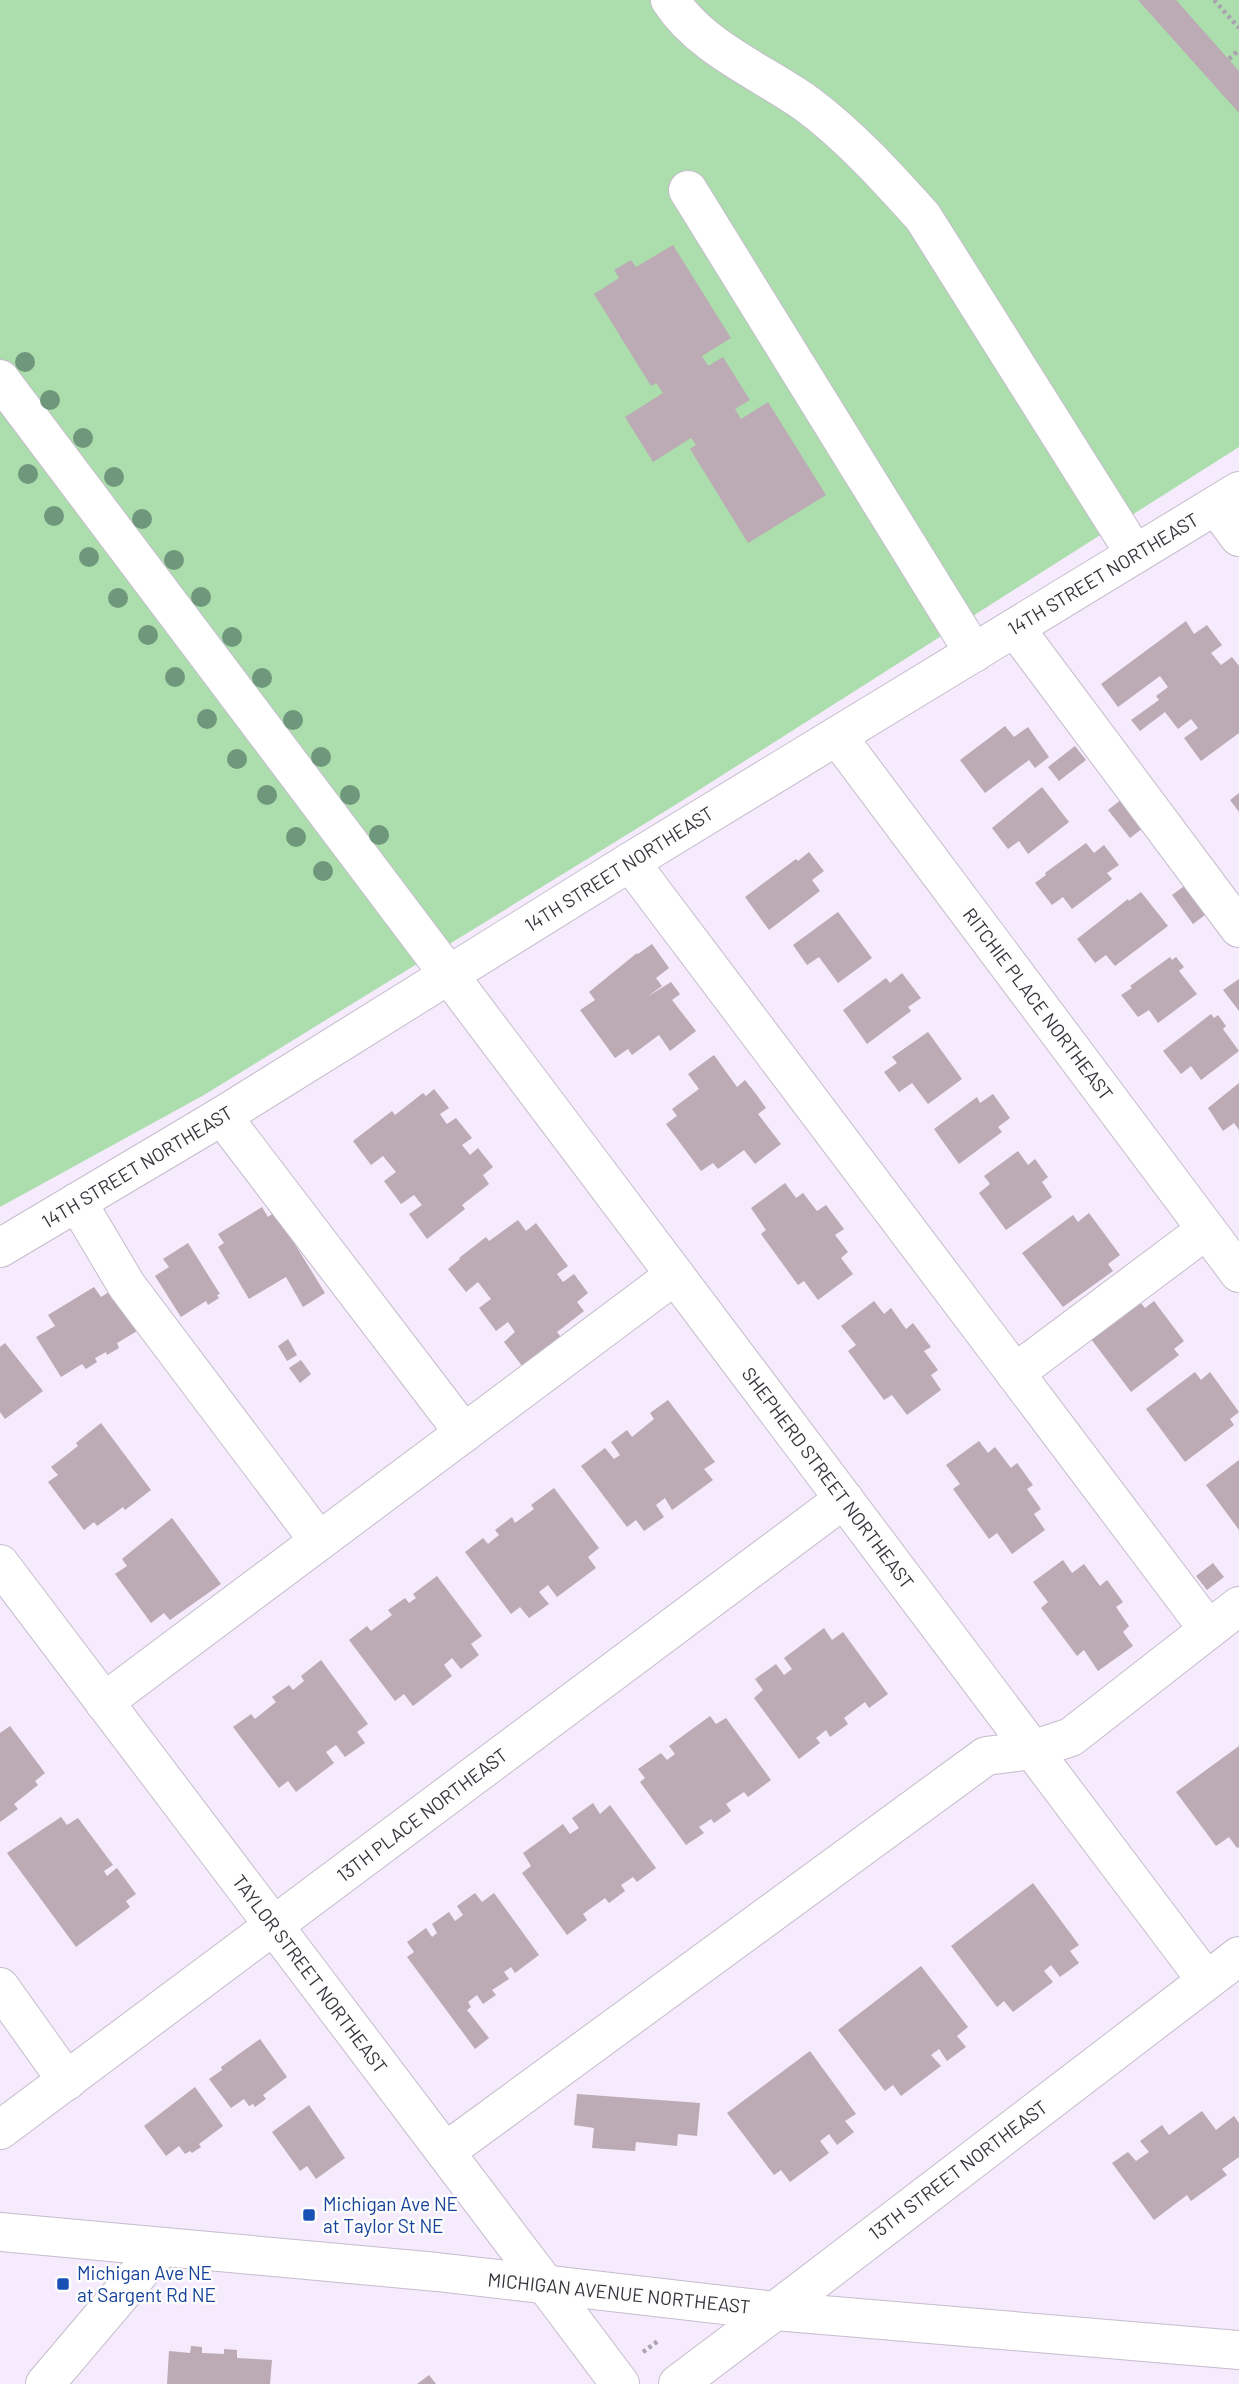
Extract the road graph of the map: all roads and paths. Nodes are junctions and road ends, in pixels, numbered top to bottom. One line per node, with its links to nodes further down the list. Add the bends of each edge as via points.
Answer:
1 (670, 0): 10 (street, via 698,32 807,105 846,137 923,217)
2 (1214, 0): 3 (path)
3 (1239, 28)
4 (1239, 50): 5 (path)
5 (1229, 59)
6 (688, 190): 12 (street)
7 (0, 379): 16 (street, SHEPHERD STREET NORTHEAST)
8 (1227, 499): 9 (street); 10 (street, 14TH STREET NORTHEAST)
9 (1239, 537)
10 (1135, 554): 11 (street, 14TH STREET NORTHEAST)
11 (1015, 628): 12 (street, 14TH STREET NORTHEAST); 15 (street)
12 (974, 653): 13 (street, 14TH STREET NORTHEAST)
13 (837, 736): 14 (street, 14TH STREET NORTHEAST); 19 (street, RITCHIE PLACE NORTHEAST)
14 (630, 862): 16 (street, 14TH STREET NORTHEAST); 23 (street)
15 (1239, 928)
16 (449, 975): 17 (street, 14TH STREET NORTHEAST); 22 (street, SHEPHERD STREET NORTHEAST)
17 (222, 1116): 18 (street, 14TH STREET NORTHEAST); 24 (street)
18 (77, 1202): 20 (street, 14TH STREET NORTHEAST); 26 (street, via 127,1286)
19 (1206, 1230): 21 (street, RITCHIE PLACE NORTHEAST); 23 (street)
20 (0, 1248)
21 (1239, 1273)
22 (675, 1275): 24 (street); 25 (street, SHEPHERD STREET NORTHEAST)
23 (1015, 1373): 29 (street)
24 (464, 1433): 26 (street)
25 (844, 1499): 31 (street, SHEPHERD STREET NORTHEAST); 32 (street, 13TH PLACE NORTHEAST)
26 (319, 1541): 30 (street)
27 (0, 1564): 30 (street, TAYLOR STREET NORTHEAST)
28 (1239, 1606): 29 (street)
29 (1208, 1629): 31 (street, via 1071,1737)
30 (104, 1702): 32 (street, TAYLOR STREET NORTHEAST)
31 (1032, 1749): 34 (street, SHEPHERD STREET NORTHEAST); 38 (street, via 986,1756)
32 (274, 1926): 36 (street, 13TH PLACE NORTHEAST); 38 (street, TAYLOR STREET NORTHEAST)
33 (1239, 1956): 34 (street, 13TH STREET NORTHEAST)
34 (1206, 1980): 42 (street, 13TH STREET NORTHEAST)
35 (0, 1987): 36 (street)
36 (67, 2081): 37 (street, 13TH PLACE NORTHEAST)
37 (0, 2130)
38 (445, 2152): 41 (street, TAYLOR STREET NORTHEAST)
39 (0, 2232): 40 (street, MICHIGAN AVENUE NORTHEAST)
40 (161, 2247): 41 (street, MICHIGAN AVENUE NORTHEAST); 44 (street)
41 (545, 2284): 42 (street, MICHIGAN AVENUE NORTHEAST); 45 (street, TAYLOR STREET NORTHEAST)
42 (775, 2311): 43 (street, MICHIGAN AVENUE NORTHEAST); 46 (street, 13TH STREET NORTHEAST)
43 (1239, 2350)
44 (45, 2384)
45 (621, 2384)
46 (678, 2384)

